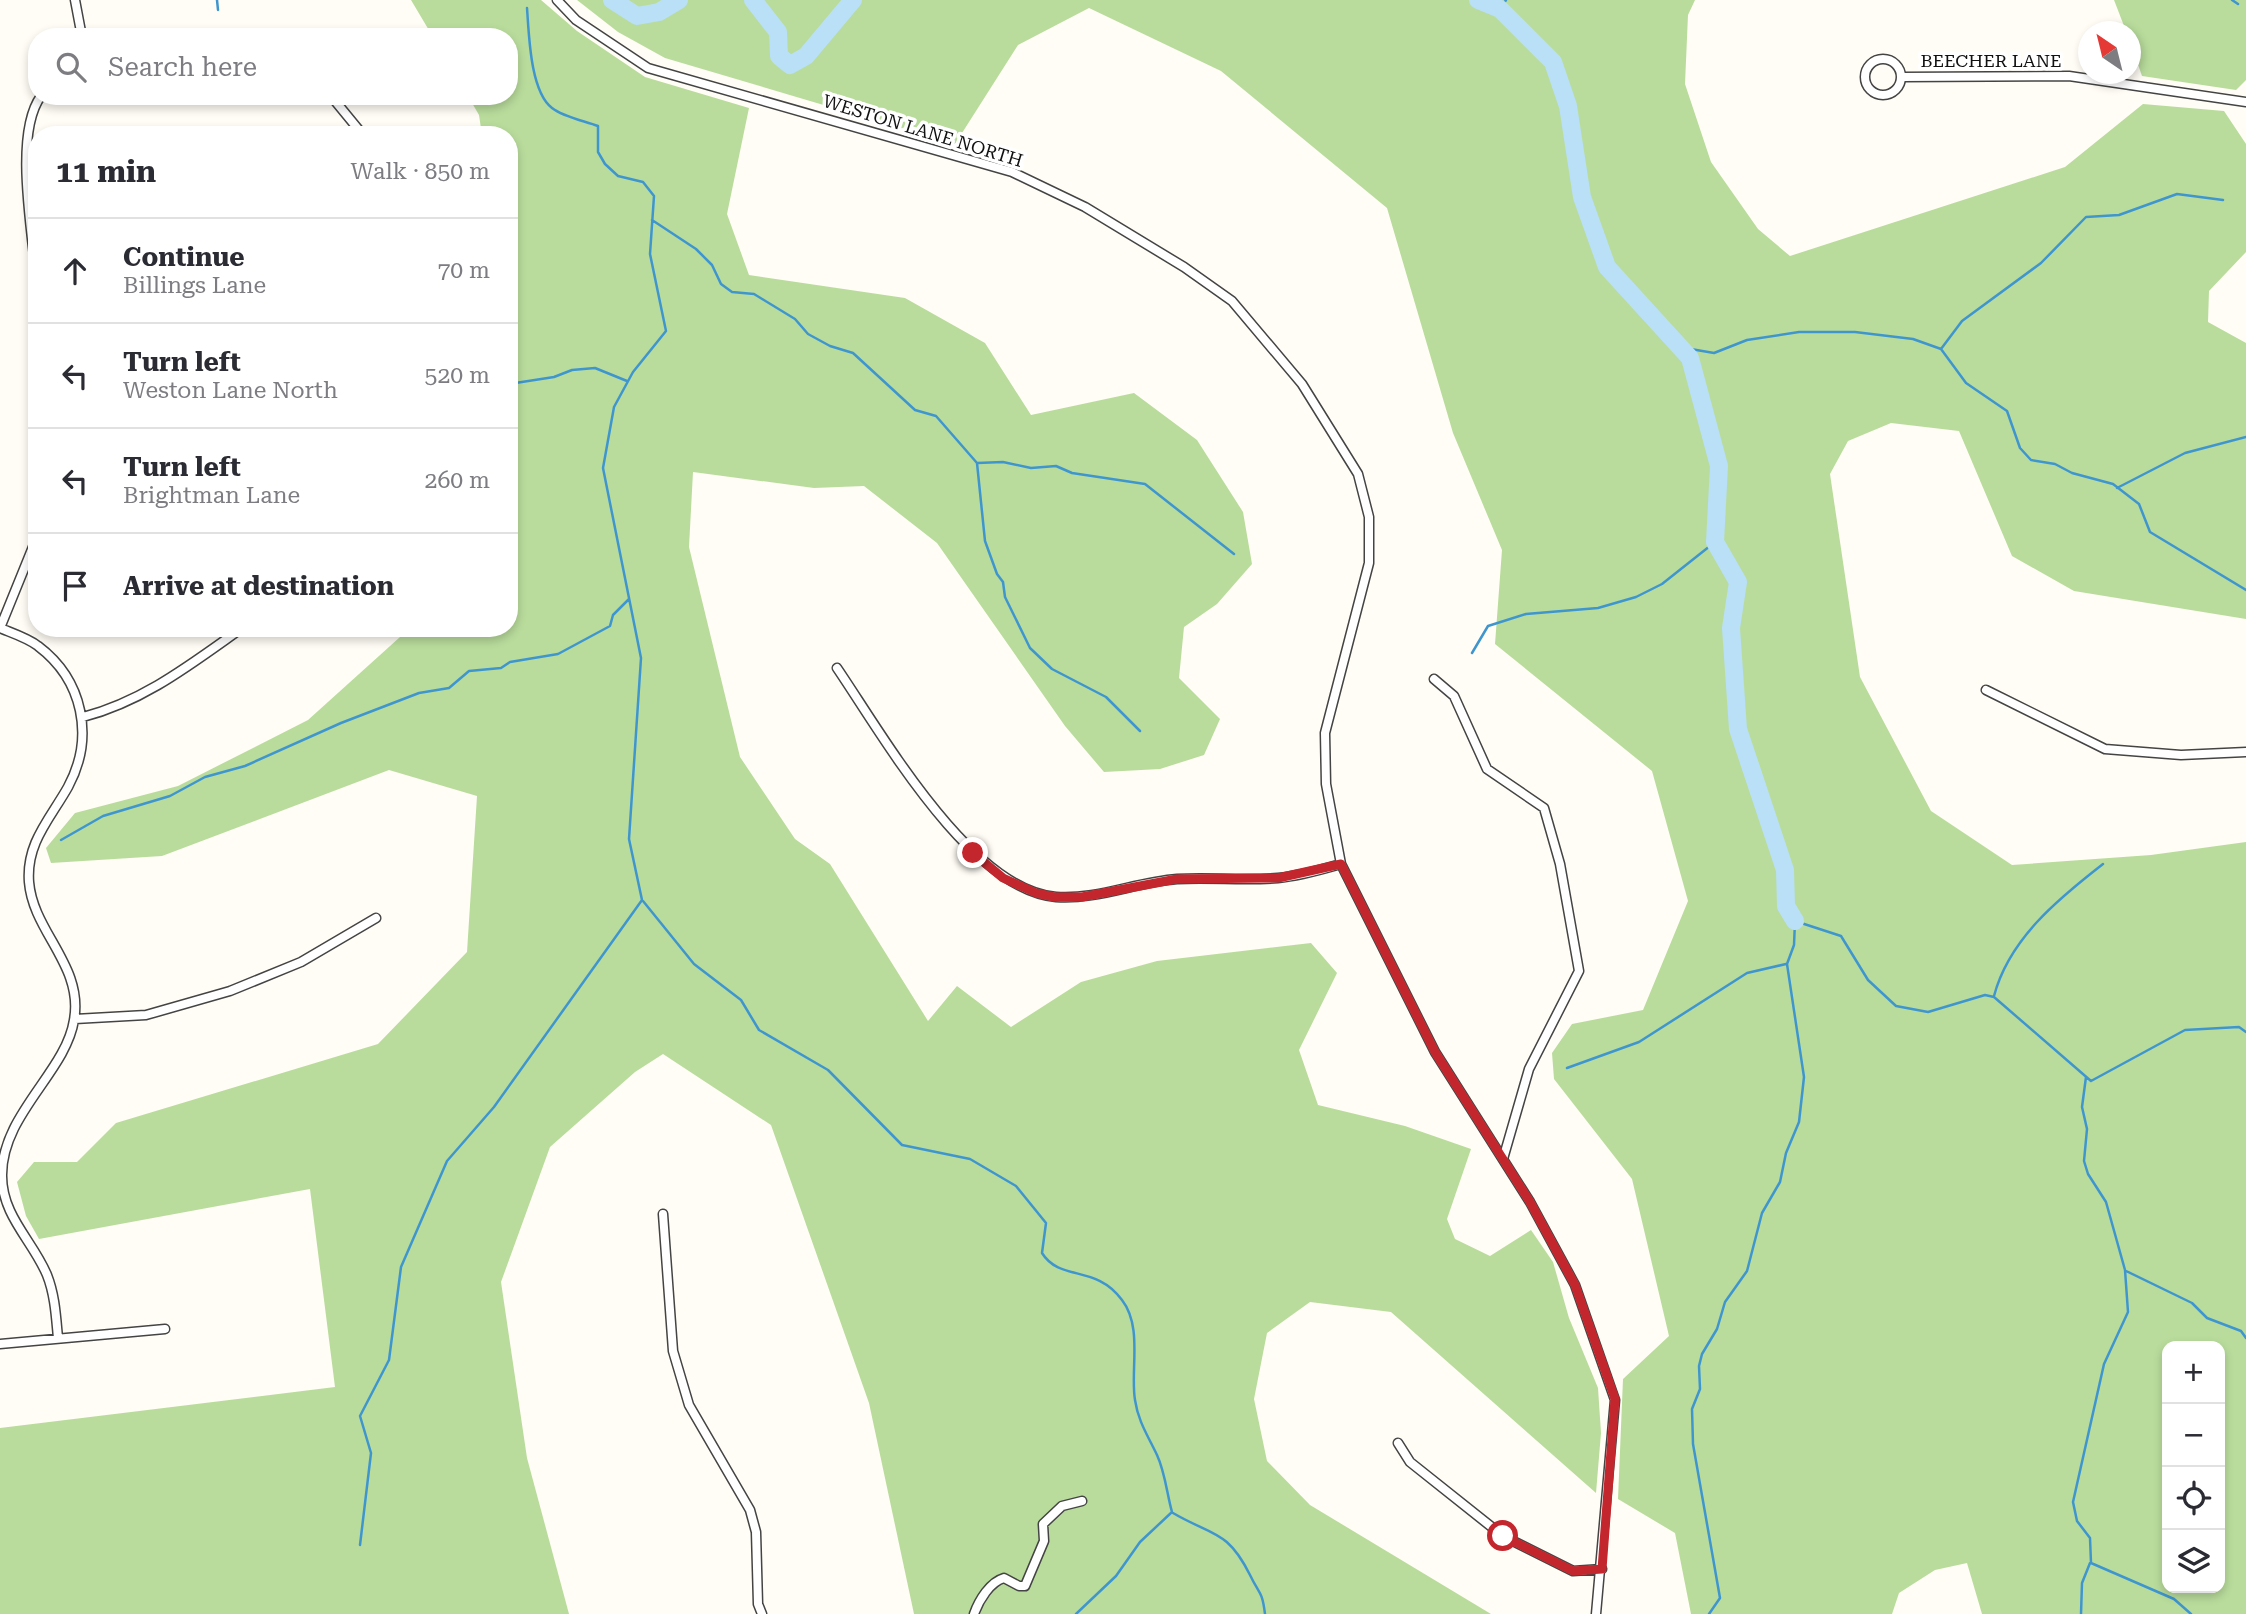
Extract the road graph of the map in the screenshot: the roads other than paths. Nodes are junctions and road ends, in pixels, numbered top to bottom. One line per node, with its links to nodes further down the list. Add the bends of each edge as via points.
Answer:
1 (75, 0): 3 (street)
2 (557, 0): 18 (street, WESTON LANE NORTH, via 576,20 648,68 1012,172 1086,207 1232,301 1302,384 1358,474 1369,517 1368,563 1325,733 1326,785)
3 (80, 28)
4 (1902, 77): 4 (street, BEECHER LANE, via 1897,89 1880,95 1869,89 1865,78 1868,66 1883,58 1898,66); 5 (street, BEECHER LANE, via 2069,76)
5 (2246, 102)
6 (36, 105): 9 (street, via 28,122)
7 (338, 105): 8 (street)
8 (356, 126)
9 (28, 174)
10 (28, 559): 11 (street)
11 (0, 628): 16 (street, via 36,644 52,658 70,679)
12 (229, 637): 16 (street, via 144,695)
13 (837, 668): 18 (street, via 888,747 973,853 1017,886 1054,897 1082,897 1177,879 1278,878)
14 (1434, 678): 21 (street, via 1454,696 1487,769 1544,808 1560,864 1579,971 1529,1069)
15 (1986, 690): 17 (street, via 2105,749 2181,755)
16 (83, 717): 20 (street, via 77,765 35,838 28,875 36,911 72,979)
17 (2246, 752)
18 (1341, 864): 21 (street, WESTON LANE NORTH, via 1435,1052)
19 (376, 918): 20 (street, via 301,962 230,991 146,1015)
20 (75, 1019): 24 (street, via 8,1139 1,1175 9,1210 48,1277)
21 (1503, 1158): 28 (street, WESTON LANE NORTH, via 1575,1285 1615,1399)
22 (663, 1214): 29 (street, via 673,1351 688,1405 750,1510)
23 (165, 1329): 24 (street)
24 (58, 1338): 25 (street)
25 (0, 1344)
26 (1398, 1443): 28 (street, via 1410,1462 1503,1536 1573,1571)
27 (1082, 1501): 30 (street, via 1062,1506 1043,1524 1044,1541 1025,1586 1004,1578 996,1580)
28 (1602, 1569): 31 (street, WESTON LANE NORTH)
29 (762, 1614)
30 (974, 1614)
31 (1597, 1614)

